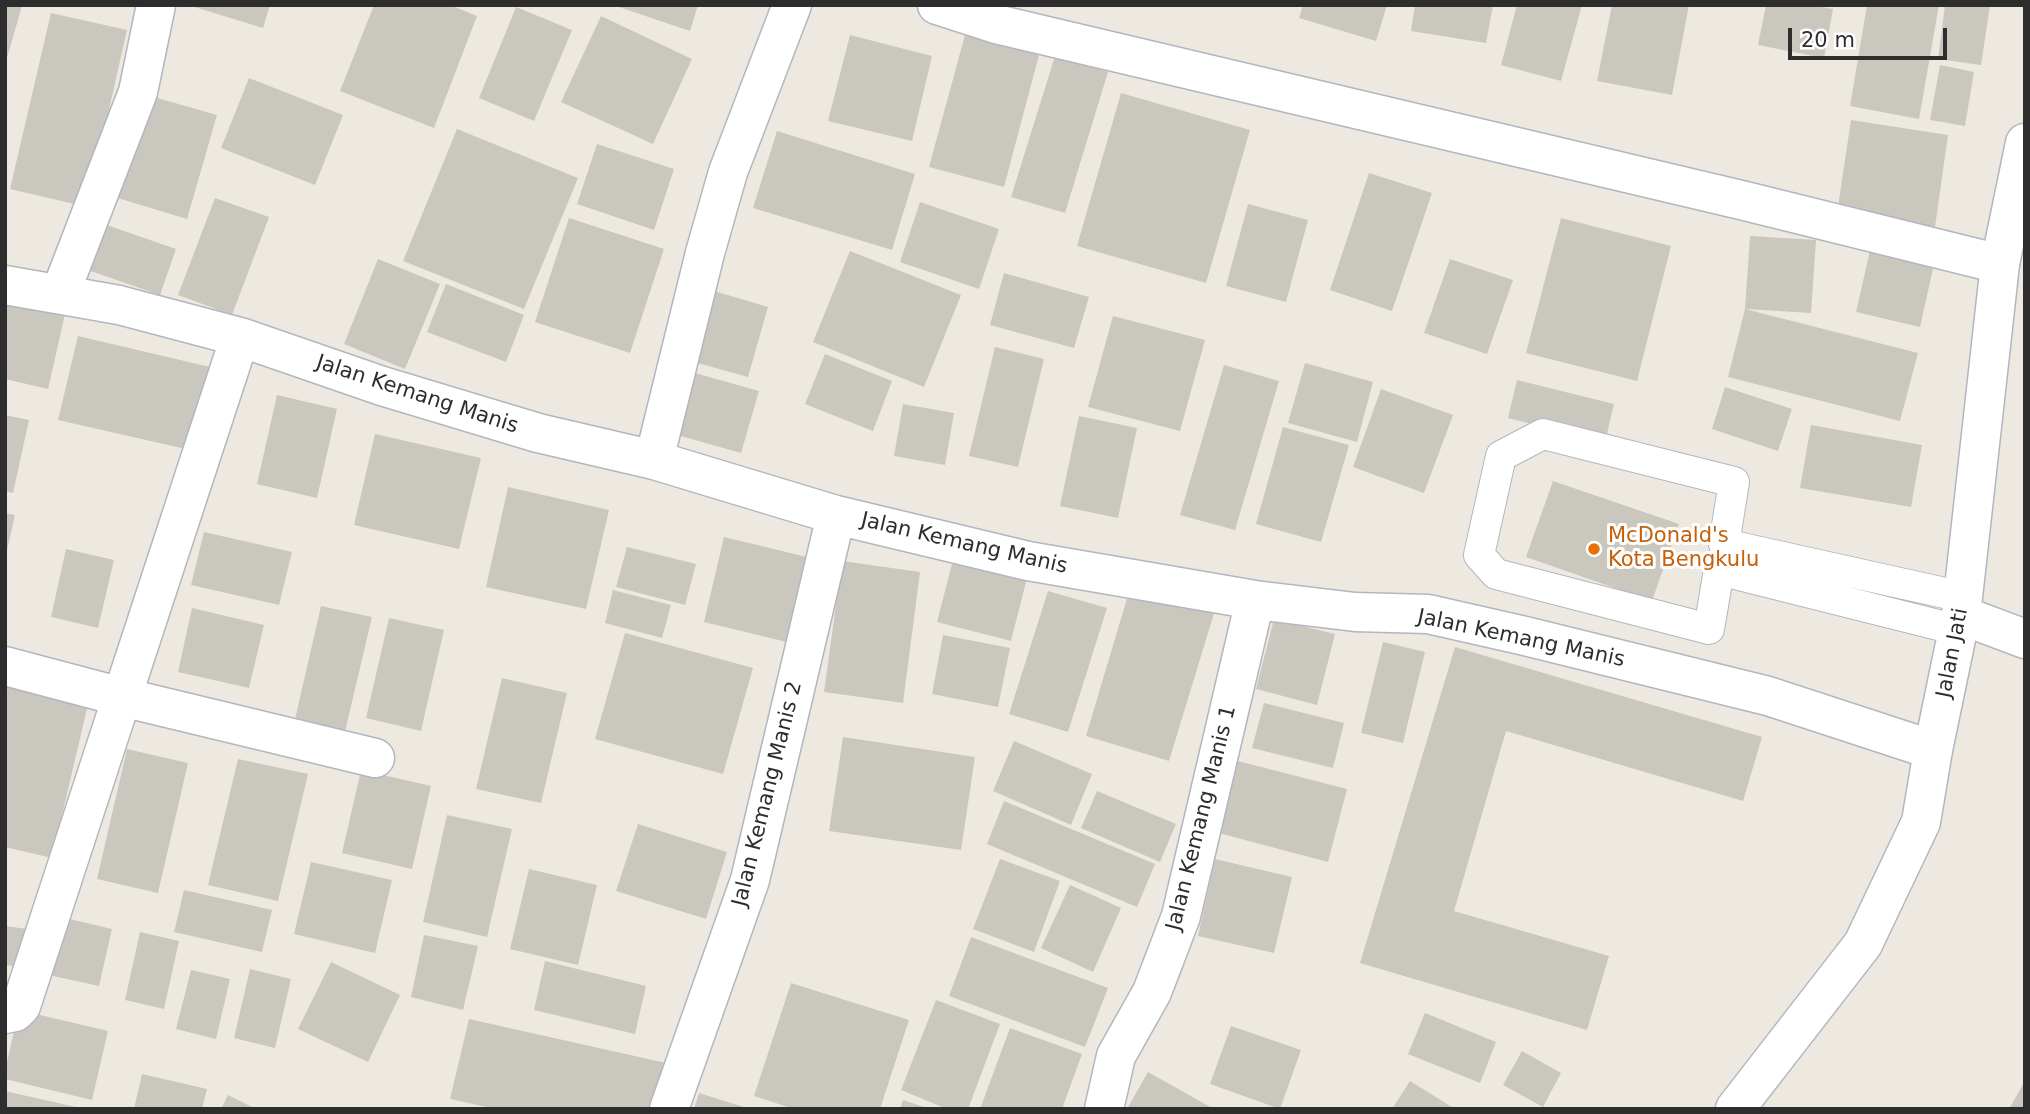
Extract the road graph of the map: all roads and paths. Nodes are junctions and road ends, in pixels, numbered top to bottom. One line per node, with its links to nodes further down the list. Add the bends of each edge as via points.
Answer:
1 (156, 5): 7 (street, via 138,92)
2 (792, 5): 9 (street, via 724,186)
3 (937, 5): 5 (street, via 1009,28)
4 (2025, 143): 5 (street, Jalan Jati)
5 (2000, 264): 12 (street, Jalan Jati)
6 (5, 285): 7 (street, Jalan Kemang Manis)
7 (60, 294): 8 (street, Jalan Kemang Manis)
8 (240, 337): 9 (street, Jalan Kemang Manis, via 538,433); 15 (street)
9 (654, 460): 10 (street, Jalan Kemang Manis)
10 (836, 515): 11 (street, Jalan Kemang Manis, via 1028,561); 19 (street, Jalan Kemang Manis 2, via 750,880)
11 (1255, 600): 16 (street, Jalan Kemang Manis, via 1452,619 1768,696); 20 (street, Jalan Kemang Manis 1, via 1181,916 1152,992 1116,1056)
12 (1961, 614): 12 (lane, via 1718,570 1709,629 1496,575 1479,555 1500,456 1543,434 1734,482 1724,544); 13 (street); 16 (street, Jalan Jati)
13 (2025, 639)
14 (5, 666): 15 (street)
15 (122, 697): 17 (street); 18 (street, via 20,1006)
16 (1933, 750): 21 (street, Jalan Jati, via 1921,822 1863,944)
17 (375, 758)
18 (5, 1013)
19 (669, 1109)
20 (1104, 1109)
21 (1735, 1109)

